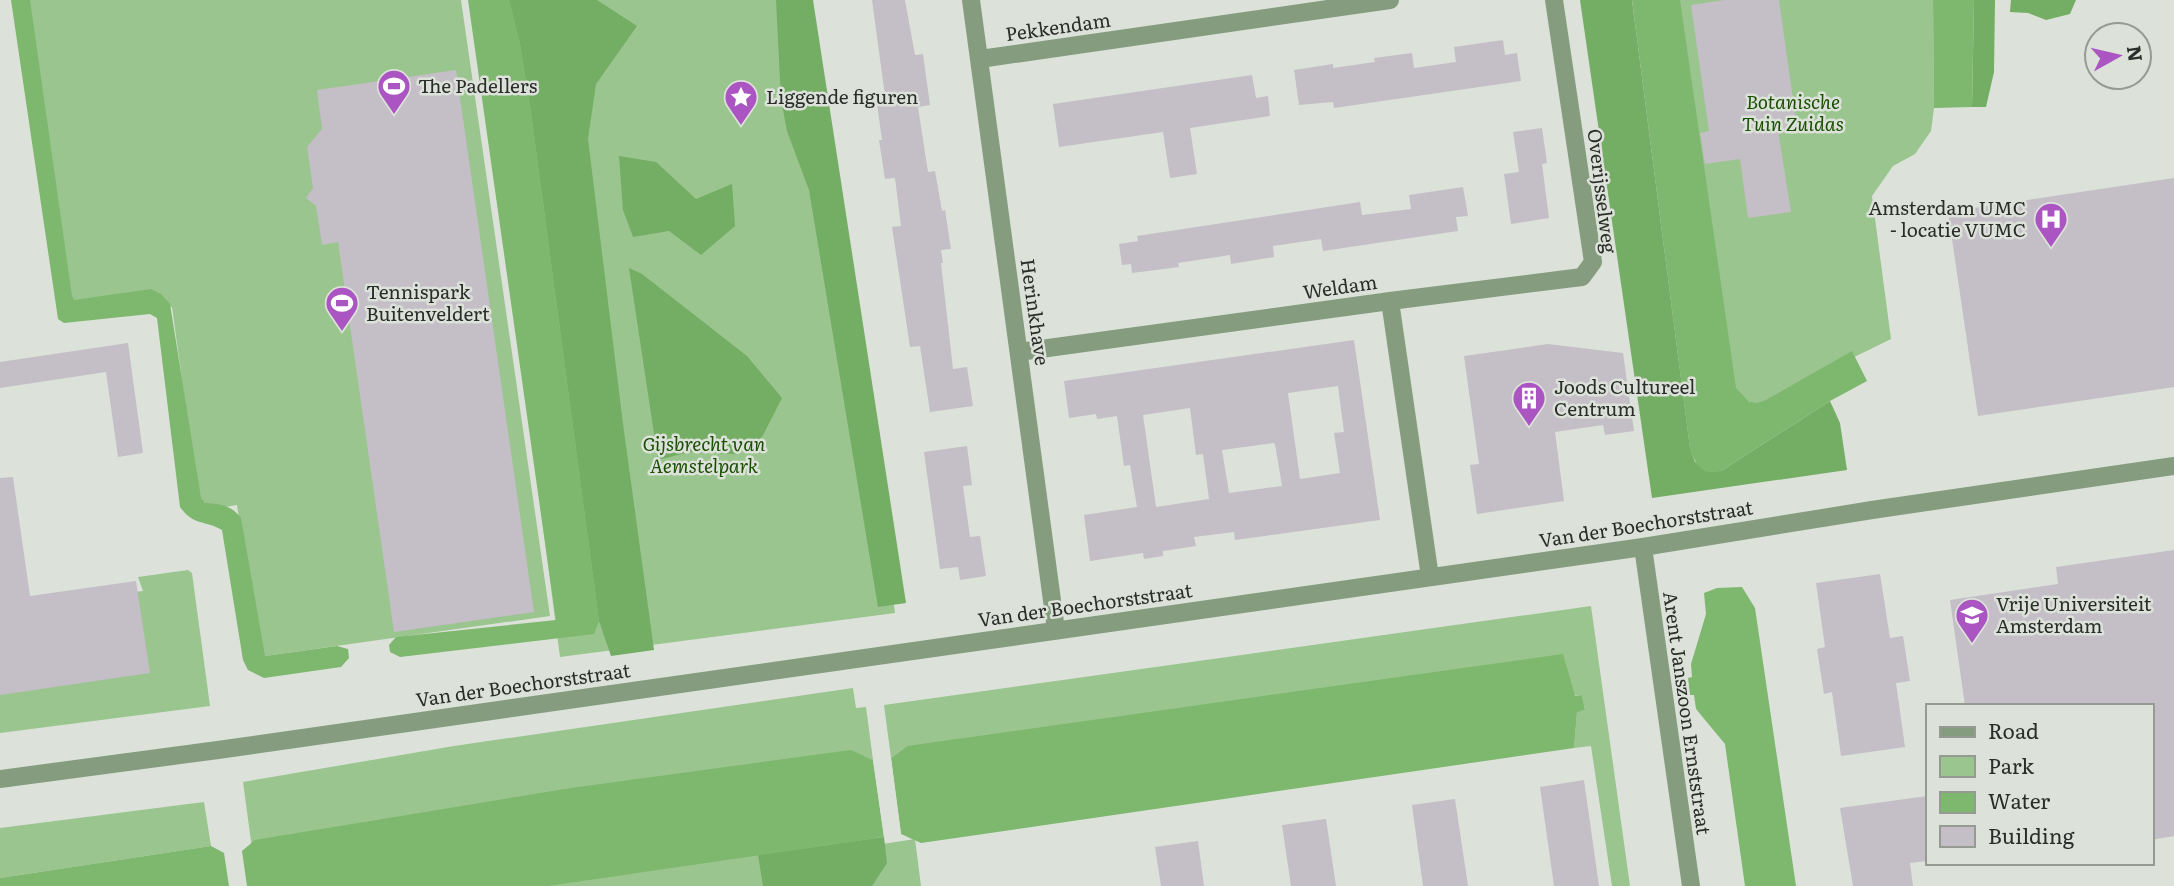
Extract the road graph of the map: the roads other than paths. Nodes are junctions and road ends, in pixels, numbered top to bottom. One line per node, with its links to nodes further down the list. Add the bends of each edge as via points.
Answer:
1 (971, 0): 4 (street, Herinkhave)
2 (1390, 0): 4 (street, Pekkendam)
3 (1554, 0): 5 (street, Overijsselweg, via 1593,262 1582,277)
4 (981, 59): 6 (street, Herinkhave)
5 (1390, 301): 6 (street, Weldam); 9 (street, Weldam)
6 (1019, 352): 10 (street, Herinkhave)
7 (2174, 466): 8 (street, Van der Boechorststraat)
8 (1643, 547): 9 (street, Van der Boechorststraat); 12 (street, Arent Janszoon Ernststraat)
9 (1430, 577): 10 (street, Van der Boechorststraat)
10 (1056, 630): 11 (street, Van der Boechorststraat)
11 (0, 779)
12 (1691, 886)

